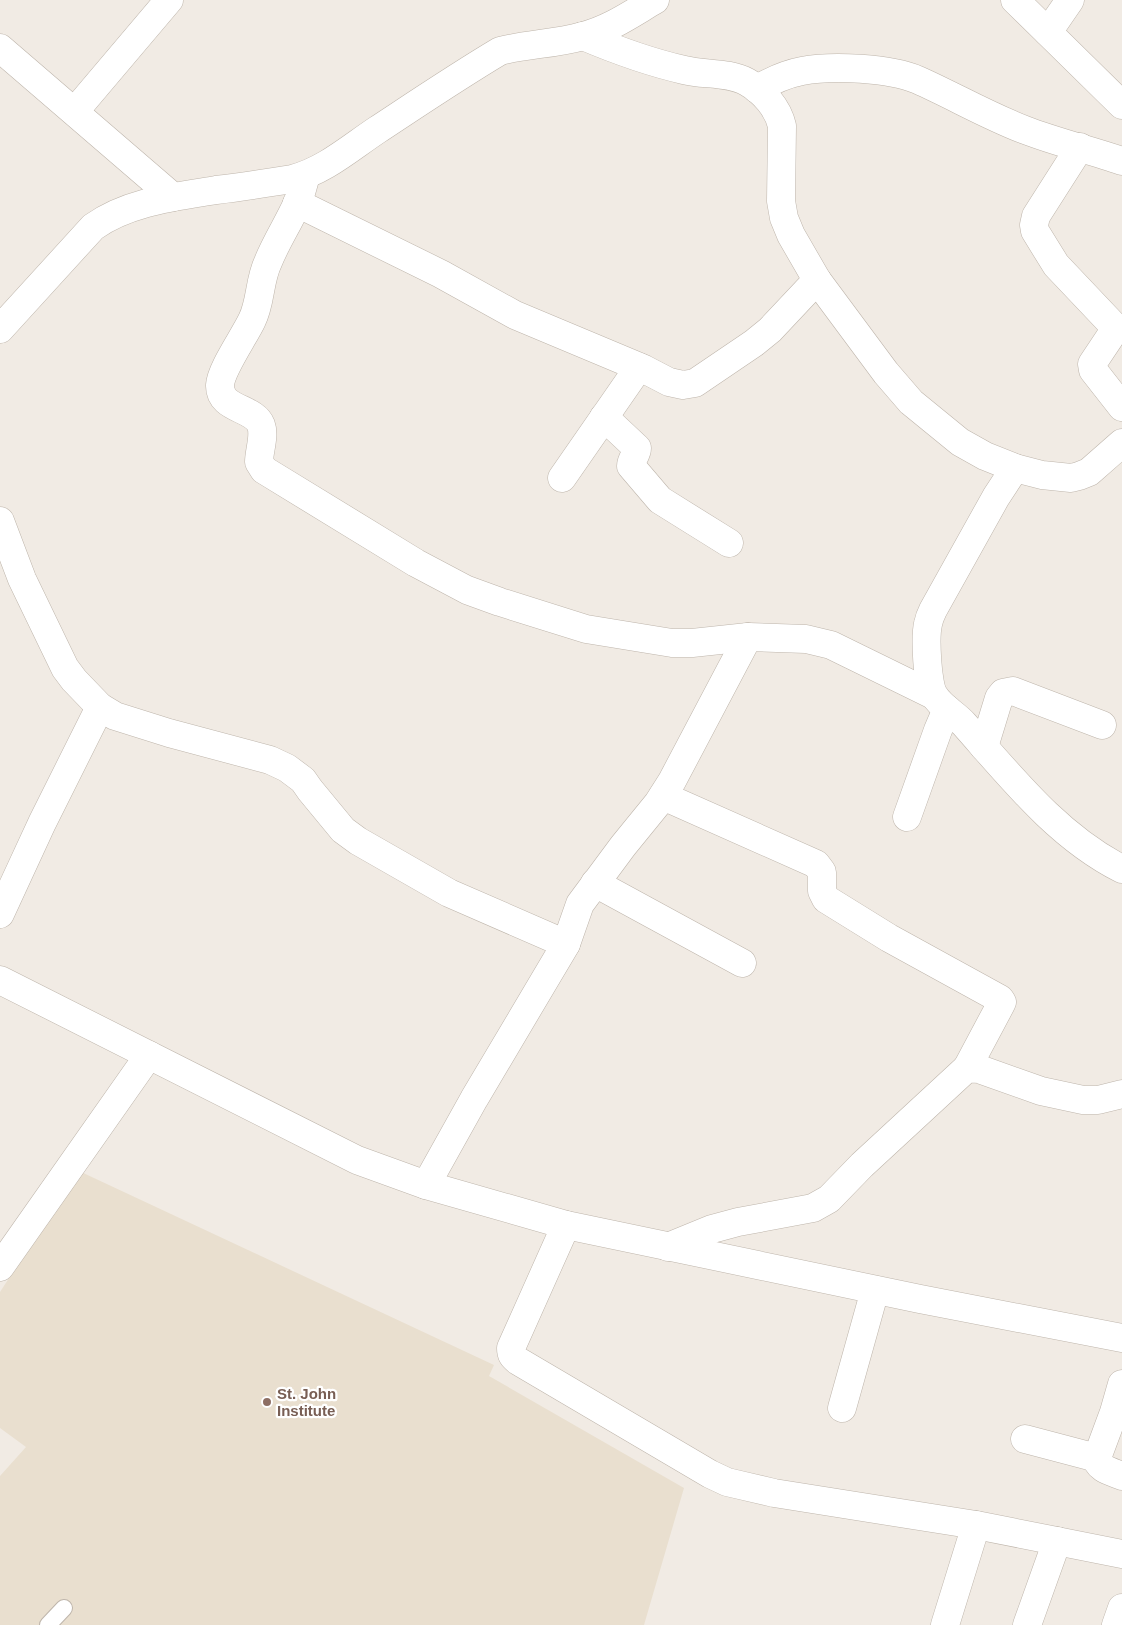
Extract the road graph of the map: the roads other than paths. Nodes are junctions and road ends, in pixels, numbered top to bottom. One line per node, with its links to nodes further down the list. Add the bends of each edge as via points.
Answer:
1 (169, 0): 10 (street)
2 (655, 0): 6 (street, via 610,27)
3 (1015, 0): 5 (street)
4 (1070, 0): 5 (street)
5 (1048, 32): 9 (street)
6 (583, 36): 8 (street, via 625,54 686,71 737,78); 13 (street, via 500,51)
7 (0, 48): 10 (street)
8 (757, 89): 11 (street, via 771,80 811,70 856,69 901,74 1025,130); 16 (street, via 780,117 784,218 790,235)
9 (1122, 105)
10 (75, 111): 14 (street)
11 (1080, 147): 12 (street); 19 (street, via 1036,216 1034,225 1056,265 1111,323 1112,334 1092,364 1093,370)
12 (1122, 161)
13 (306, 176): 14 (street); 15 (street)
14 (173, 197): 17 (street, via 119,212 93,227)
15 (298, 203): 18 (street, via 515,315); 26 (street, via 268,262 262,277 258,306 220,385 222,394 231,404 257,418 262,427 259,462 264,470 416,563 467,590 500,602 586,629 659,641 692,643)
16 (817, 280): 18 (street, via 770,330 694,383 669,382); 22 (street, via 911,402 960,442)
17 (0, 329)
18 (639, 367): 20 (street)
19 (1122, 407)
20 (604, 418): 23 (street); 25 (street, via 636,448 631,466 660,500)
21 (1122, 444): 22 (street, via 1089,472 1071,478)
22 (1015, 468): 27 (street, via 928,623 929,680)
23 (562, 478)
24 (0, 521): 28 (street, via 22,579 66,668)
25 (729, 543)
26 (748, 637): 27 (street, via 806,639 831,645); 31 (street)
27 (940, 702): 30 (street); 32 (street, via 938,730)
28 (100, 707): 35 (street); 36 (street, via 115,716 270,760 287,768 303,780 343,830 358,841 449,893)
29 (1102, 725): 30 (street, via 1013,692 1003,693)
30 (984, 747): 33 (street, via 1076,842)
31 (663, 796): 34 (street); 40 (street, via 816,864 822,872 822,891 826,899 1000,999 1002,1002)
32 (907, 817)
33 (1122, 869)
34 (595, 883): 36 (street, via 580,904); 37 (street)
35 (0, 914)
36 (566, 944): 42 (street)
37 (742, 963)
38 (0, 980): 39 (street)
39 (149, 1054): 42 (street, via 357,1160); 45 (street)
40 (967, 1068): 41 (street, via 1083,1100); 44 (street, via 829,1199 813,1208 712,1229)
41 (1122, 1094)
42 (426, 1185): 43 (street)
43 (566, 1225): 44 (street); 53 (street, via 511,1348 513,1357 518,1361 727,1482 774,1493)
44 (668, 1247): 46 (street)
45 (0, 1266)
46 (876, 1290): 47 (street); 49 (street)
47 (1122, 1338)
48 (1122, 1384): 51 (street)
49 (842, 1408)
50 (1025, 1439): 51 (street)
51 (1097, 1458): 52 (street, via 1099,1466)
52 (1122, 1476)
53 (976, 1525): 54 (street); 59 (street)
54 (1057, 1541): 55 (street); 60 (street)
55 (1122, 1554)
56 (64, 1608): 58 (lane)
57 (1122, 1608): 61 (street)
58 (48, 1625)
59 (945, 1625)
60 (1028, 1625)
61 (1116, 1625)

